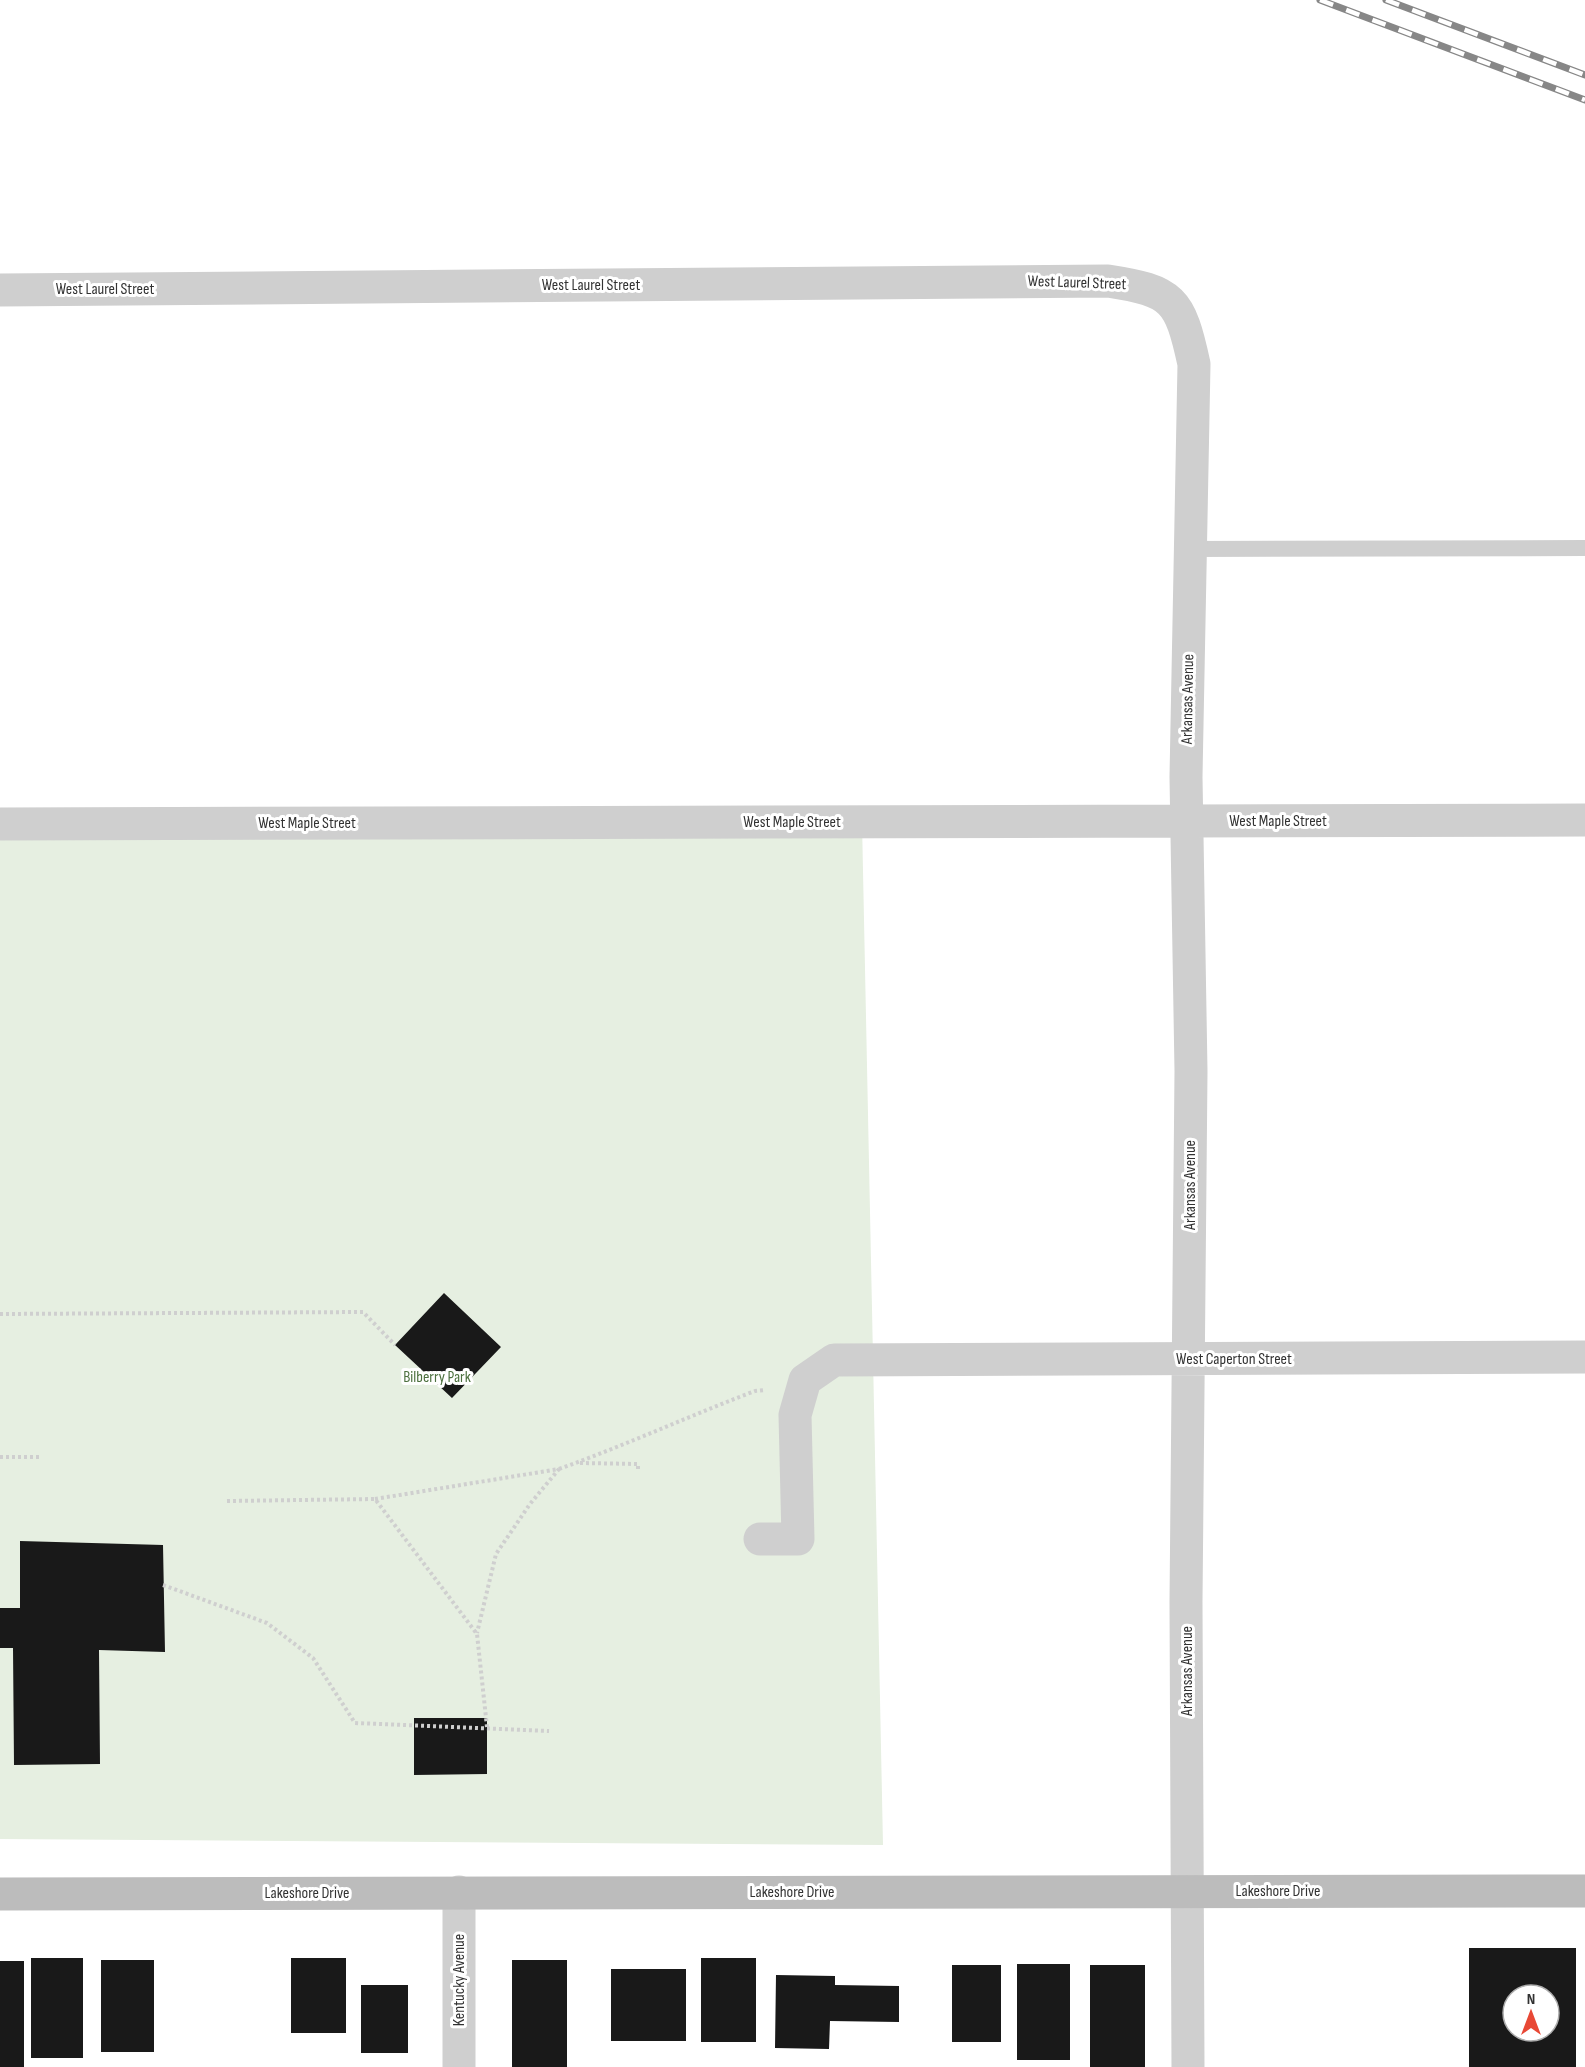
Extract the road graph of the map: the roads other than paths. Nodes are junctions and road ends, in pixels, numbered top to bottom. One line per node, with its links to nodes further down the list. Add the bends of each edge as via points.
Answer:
1 (0, 290): 2 (street, West Laurel Street, via 1108,281 1148,287)
2 (1176, 306): 4 (street, Arkansas Avenue, via 1187,330 1194,364)
3 (1585, 548): 4 (lane)
4 (1191, 549): 6 (street, Arkansas Avenue)
5 (1585, 820): 6 (street, West Maple Street)
6 (1188, 821): 7 (street, West Maple Street); 9 (street, Arkansas Avenue)
7 (0, 824)
8 (1585, 1357): 9 (street, West Caperton Street)
9 (1188, 1359): 10 (street, West Caperton Street, via 834,1360 805,1380 795,1415 798,1539); 11 (street, Arkansas Avenue)
10 (760, 1539)
11 (1189, 1891): 12 (main road, Lakeshore Drive); 13 (main road, Lakeshore Drive); 16 (street, Arkansas Avenue)
12 (1585, 1891)
13 (459, 1892): 14 (main road, Lakeshore Drive); 15 (street, Kentucky Avenue)
14 (0, 1894)
15 (459, 2067)
16 (1188, 2067)

